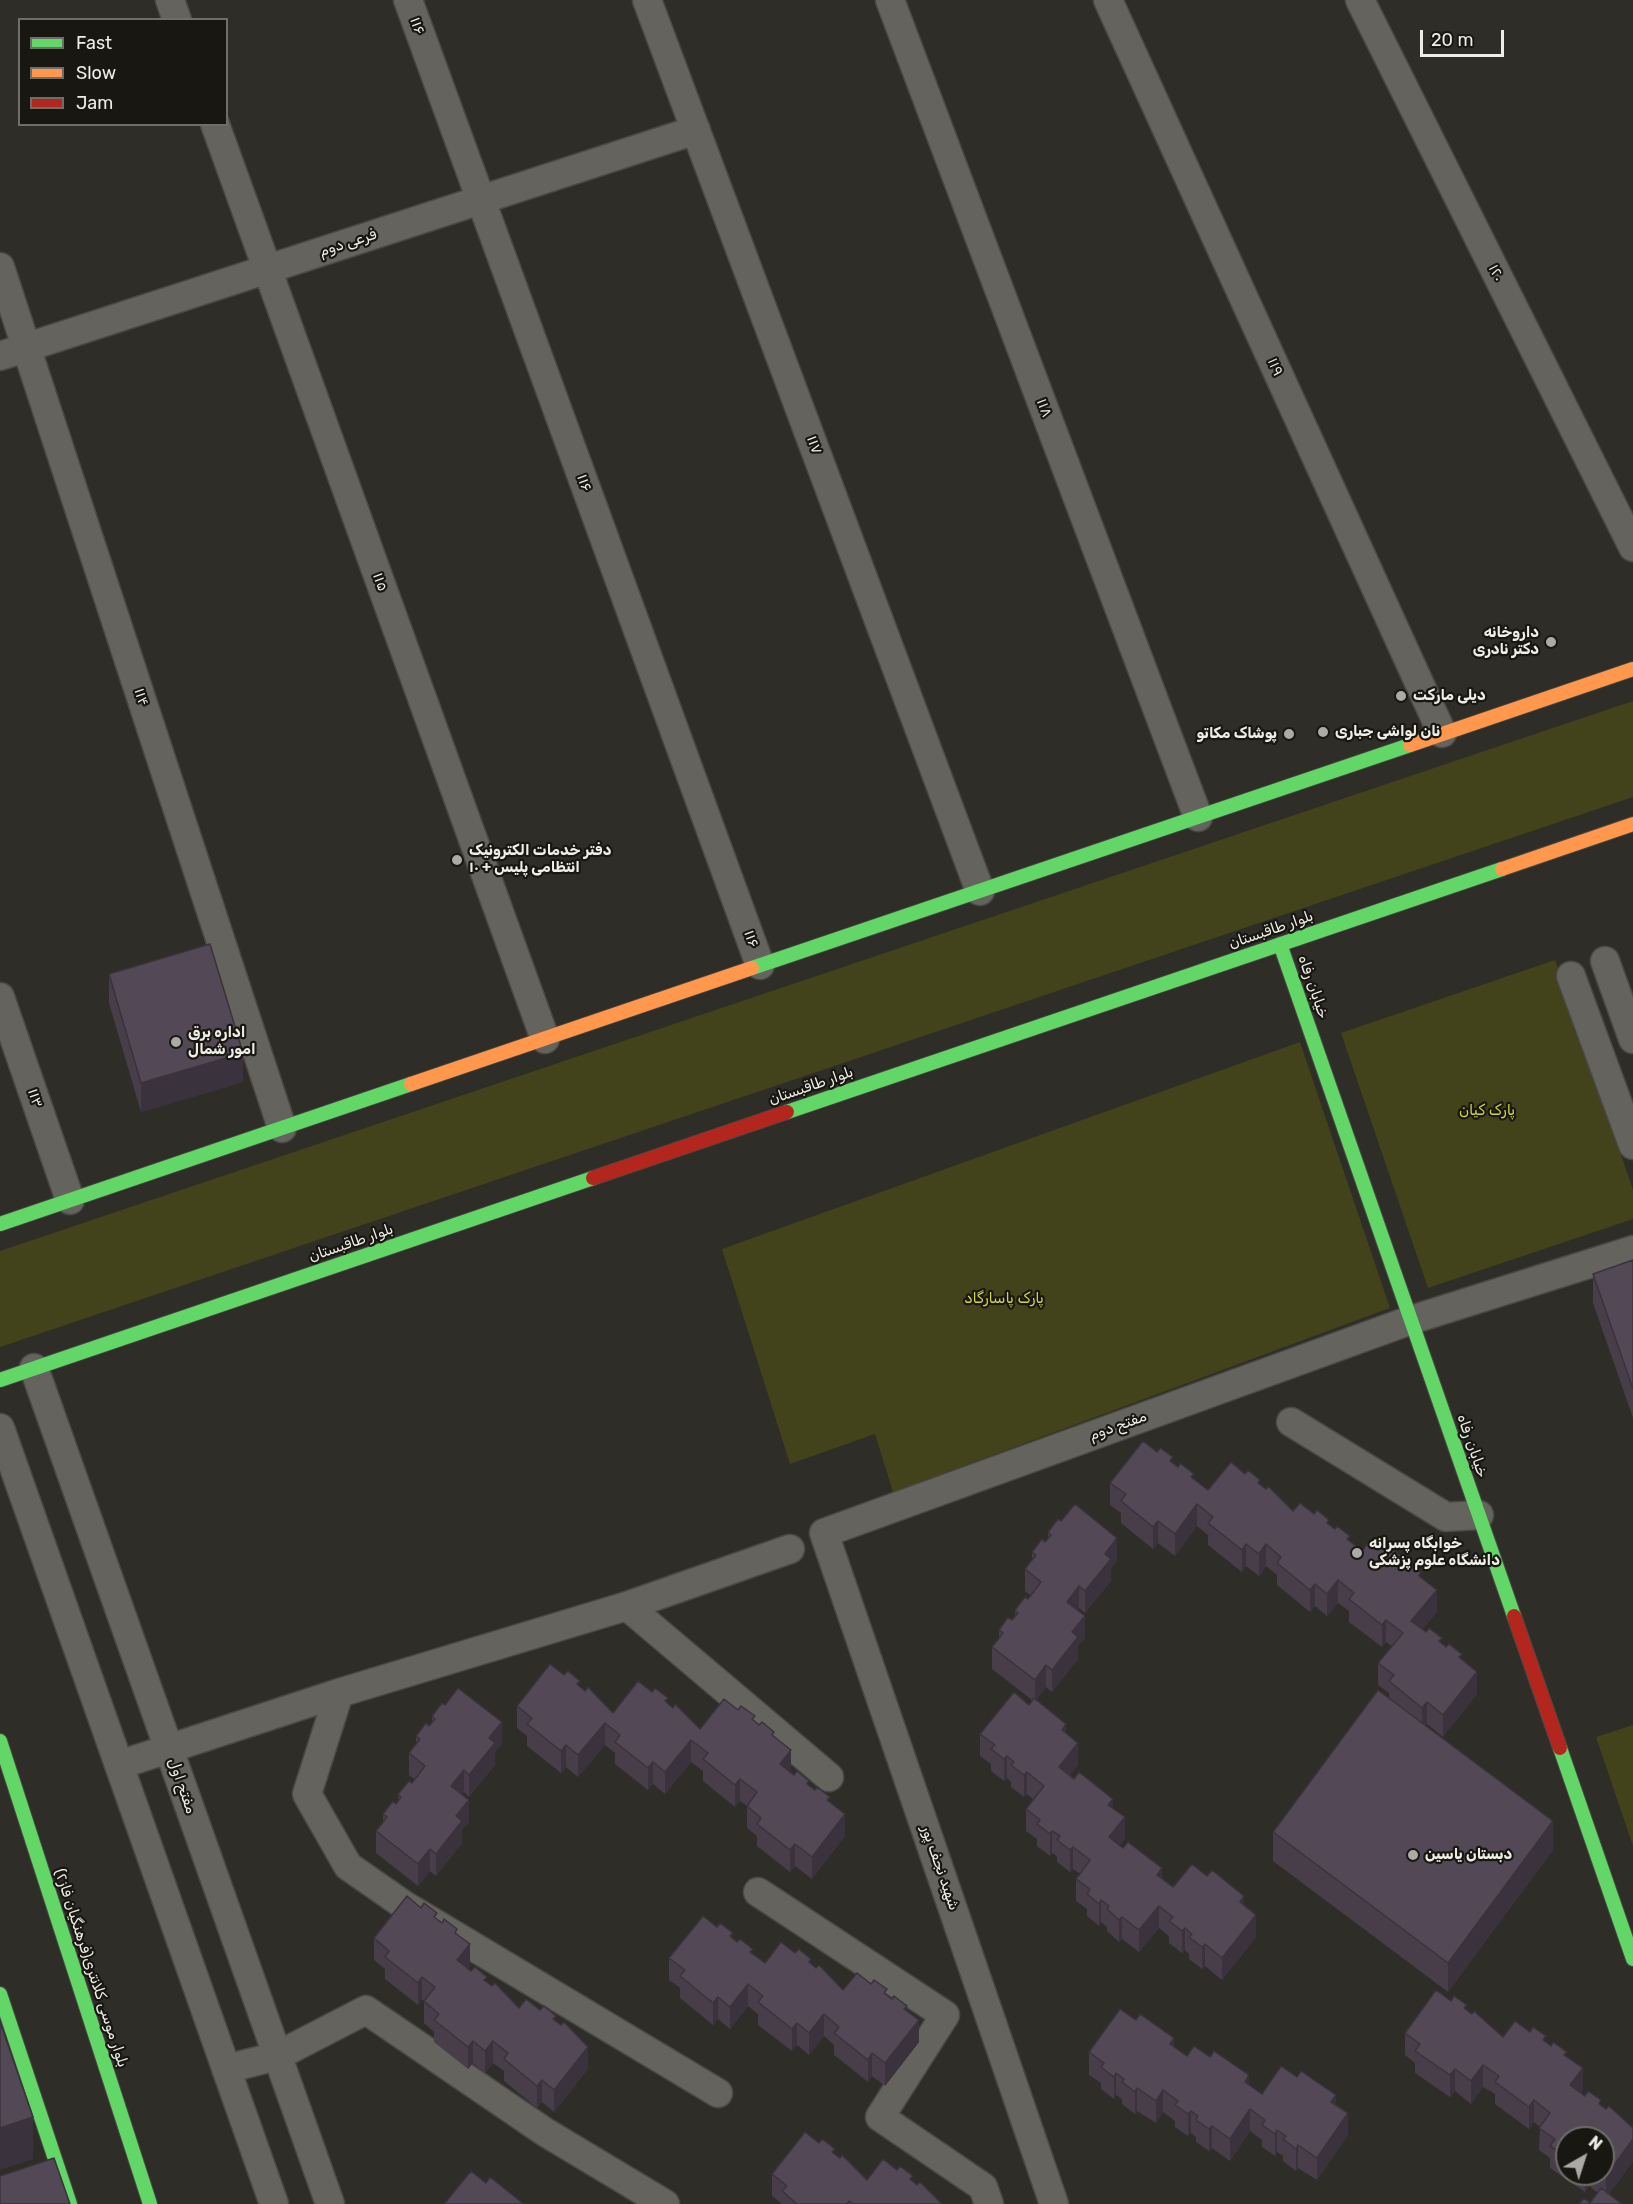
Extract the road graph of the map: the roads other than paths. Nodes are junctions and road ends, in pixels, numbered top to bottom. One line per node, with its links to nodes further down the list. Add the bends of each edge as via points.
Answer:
1 (170, 0): 7 (street)
2 (408, 0): 10 (street, ۱۱۶)
3 (647, 0): 9 (street, ۱۱۷)
4 (890, 0): 18 (street, ۱۱۸)
5 (1108, 0): 17 (street, ۱۱۹)
6 (1360, 0): 15 (street, ۱۲۰)
7 (176, 18)
8 (216, 126): 12 (street, ۱۱۵)
9 (696, 130): 10 (street, فرعی دوم); 20 (street, ۱۱۷)
10 (481, 200): 12 (street, فرعی دوم); 23 (street, ۱۱۶)
11 (0, 267): 13 (street, ۱۱۴)
12 (266, 269): 13 (street, فرعی دوم); 26 (street, ۱۱۵)
13 (27, 347): 14 (street, فرعی دوم); 28 (street, ۱۱۴)
14 (0, 356)
15 (1633, 547)
16 (1633, 669): 17 (main road)
17 (1442, 734): 18 (main road)
18 (1197, 817): 20 (main road)
19 (1633, 824): 21 (main road, بلوار طاقبستان)
20 (980, 891): 23 (main road)
21 (1280, 944): 33 (main road, خیابان رفاه); 34 (main road, بلوار طاقبستان)
22 (1605, 961): 27 (street)
23 (760, 965): 26 (main road)
24 (1571, 976): 29 (street)
25 (0, 997): 30 (street, ۱۱۳)
26 (545, 1039): 28 (main road)
27 (1633, 1039)
28 (282, 1128): 30 (main road)
29 (1633, 1145)
30 (70, 1200): 31 (main road)
31 (0, 1224)
32 (1633, 1250): 33 (street, مفتح دوم)
33 (1411, 1320): 38 (main road, خیابان رفاه); 39 (street, مفتح دوم)
34 (34, 1368): 35 (main road, بلوار طاقبستان); 44 (street, مفتح اول)
35 (0, 1380)
36 (1291, 1422): 38 (street, via 1446,1517)
37 (0, 1428): 45 (street)
38 (1479, 1515): 48 (main road, خیابان رفاه)
39 (824, 1533): 59 (street, شهید نجف پور)
40 (790, 1549): 41 (street)
41 (627, 1606): 42 (street); 46 (street)
42 (339, 1693): 44 (street); 52 (street, via 307,1794 348,1866 404,1905)
43 (0, 1741): 54 (main road, بلوار موسی کلانتری(فرهنگیان فاز۲))
44 (168, 1747): 45 (street); 50 (street, مفتح اول)
45 (119, 1765): 51 (street)
46 (829, 1778)
47 (758, 1892): 58 (street, via 945,2015 880,2117 983,2187)
48 (1633, 1959)
49 (0, 1994): 53 (main road)
50 (278, 2056): 51 (street); 56 (street, مفتح اول); 57 (street, via 366,2010 545,2132)
51 (226, 2069): 55 (street)
52 (718, 2093)
53 (57, 2189)
54 (150, 2204)
55 (274, 2204)
56 (330, 2204)
57 (665, 2204)
58 (989, 2204)
59 (1054, 2204)

